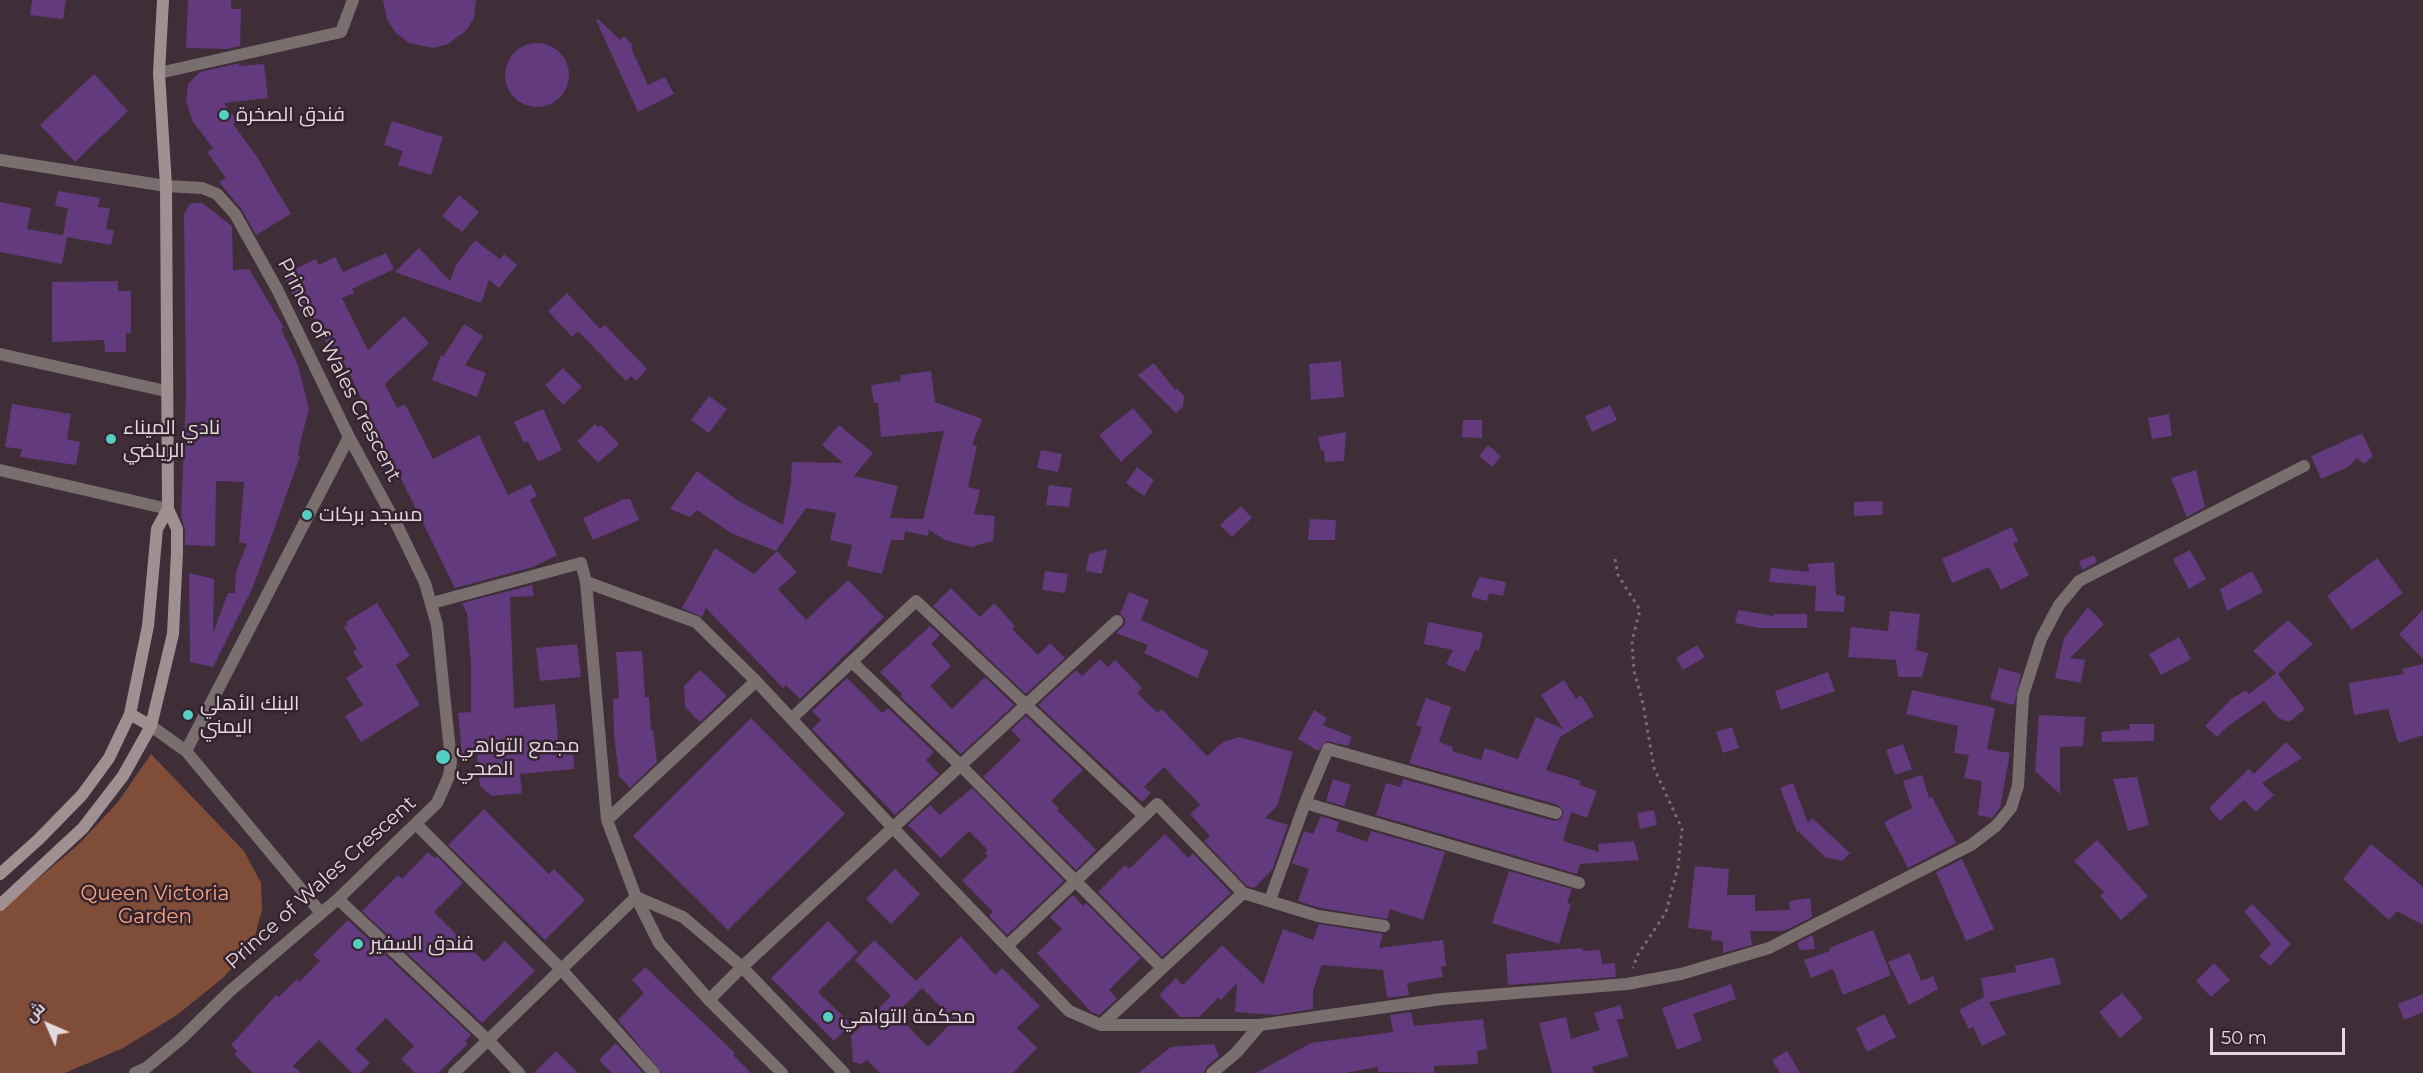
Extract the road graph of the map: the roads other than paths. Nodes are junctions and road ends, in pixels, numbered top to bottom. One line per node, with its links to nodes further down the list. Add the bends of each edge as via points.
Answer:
1 (163, 0): 3 (main road)
2 (353, 0): 3 (street, via 341,32)
3 (159, 73): 5 (main road)
4 (0, 160): 5 (street)
5 (166, 186): 7 (main road); 8 (street, Prince of Wales Crescent, via 202,188 217,194 236,214)
6 (0, 354): 7 (street)
7 (166, 391): 11 (main road)
8 (349, 437): 13 (street, Prince of Wales Crescent, via 398,527); 21 (street)
9 (2304, 466): 44 (street, via 2079,581 2059,605 2041,639 2023,695 2018,786 2011,808 1996,826 1971,845 1770,948 1681,974 1627,984 1442,999)
10 (0, 470): 11 (street)
11 (168, 509): 18 (main road, via 157,529 148,626); 20 (main road, via 177,529 173,634)
12 (586, 582): 13 (street, via 581,563); 16 (street, via 696,621); 26 (street)
13 (432, 603): 27 (street, Prince of Wales Crescent, via 450,761 444,790)
14 (1117, 621): 17 (street)
15 (852, 662): 17 (street, via 916,601); 19 (street); 22 (street)
16 (756, 681): 19 (street); 26 (street)
17 (1026, 705): 22 (street); 25 (street)
18 (130, 714): 20 (main road); 29 (main road, via 109,758 82,795)
19 (792, 719): 28 (street)
20 (151, 726): 21 (street); 36 (main road, via 123,776 82,828)
21 (186, 751): 37 (street)
22 (960, 765): 28 (street); 30 (street)
23 (1305, 803): 24 (street, via 1328,749); 31 (street); 35 (street)
24 (1556, 813)
25 (1144, 816): 30 (street); 32 (street, via 1157,804)
26 (607, 820): 33 (street)
27 (417, 825): 34 (street, Prince of Wales Crescent); 41 (street)
28 (894, 829): 39 (street); 40 (street)
29 (0, 874)
30 (1075, 882): 39 (street); 42 (street)
31 (1579, 883)
32 (1243, 893): 35 (street); 42 (street)
33 (636, 897): 40 (street, via 683,917); 41 (street); 43 (street, via 659,943)
34 (338, 899): 37 (street, Prince of Wales Crescent); 46 (street)
35 (1270, 900): 38 (street, via 1318,916)
36 (0, 905)
37 (321, 913): 48 (street, Prince of Wales Crescent, via 181,1039)
38 (1384, 926)
39 (1007, 946): 45 (street, via 1069,1011)
40 (742, 967): 43 (street); 54 (street)
41 (560, 968): 46 (street); 51 (street)
42 (1162, 969): 45 (street)
43 (709, 1000): 47 (street)
44 (1260, 1024): 45 (street); 55 (street, via 1236,1053)
45 (1101, 1025)
46 (489, 1041): 49 (street); 50 (street)
47 (772, 1063): 52 (street); 53 (street)
48 (135, 1073)
49 (454, 1073)
50 (519, 1073)
51 (654, 1073)
52 (762, 1073)
53 (782, 1073)
54 (844, 1073)
55 (1212, 1073)

